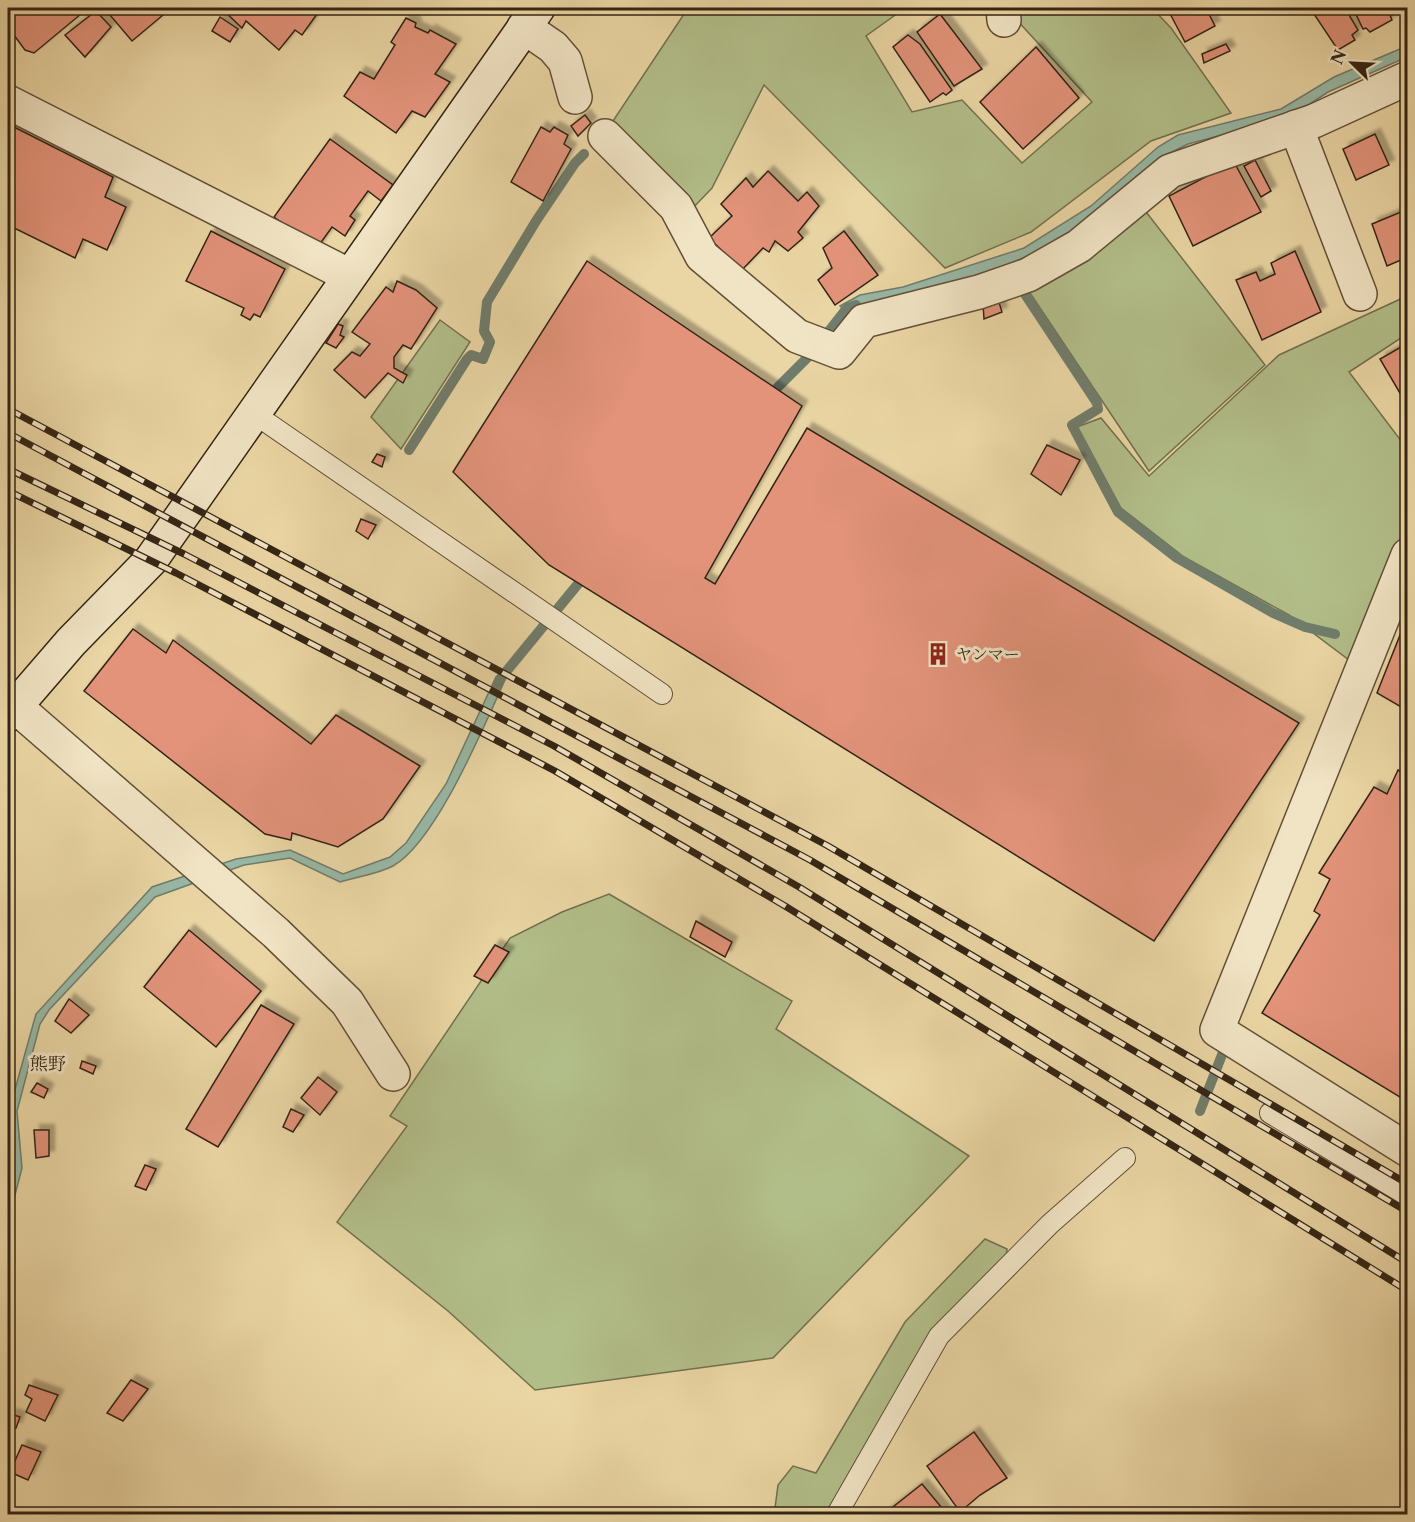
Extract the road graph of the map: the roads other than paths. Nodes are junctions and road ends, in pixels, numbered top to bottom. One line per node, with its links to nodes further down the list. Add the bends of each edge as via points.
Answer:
1 (531, 17): 3 (street, via 565,61); 7 (street)
2 (1407, 78): 5 (street)
3 (575, 98)
4 (8, 102): 7 (street)
5 (1296, 127): 6 (street, via 1170,171 1079,246 1028,274 979,292 864,321 838,352 797,336 702,256 676,207); 8 (street)
6 (605, 136)
7 (348, 275): 9 (street)
8 (1360, 294)
9 (253, 413): 11 (lane); 12 (street, via 151,560)
10 (1407, 555): 15 (street, via 1217,1030)
11 (662, 694)
12 (11, 711): 13 (street, via 276,933 347,1002)
13 (393, 1074)
14 (1270, 1113): 17 (lane)
15 (1407, 1150)
16 (1125, 1158): 18 (lane, via 1050,1224 939,1336)
17 (1407, 1196)
18 (837, 1515)

